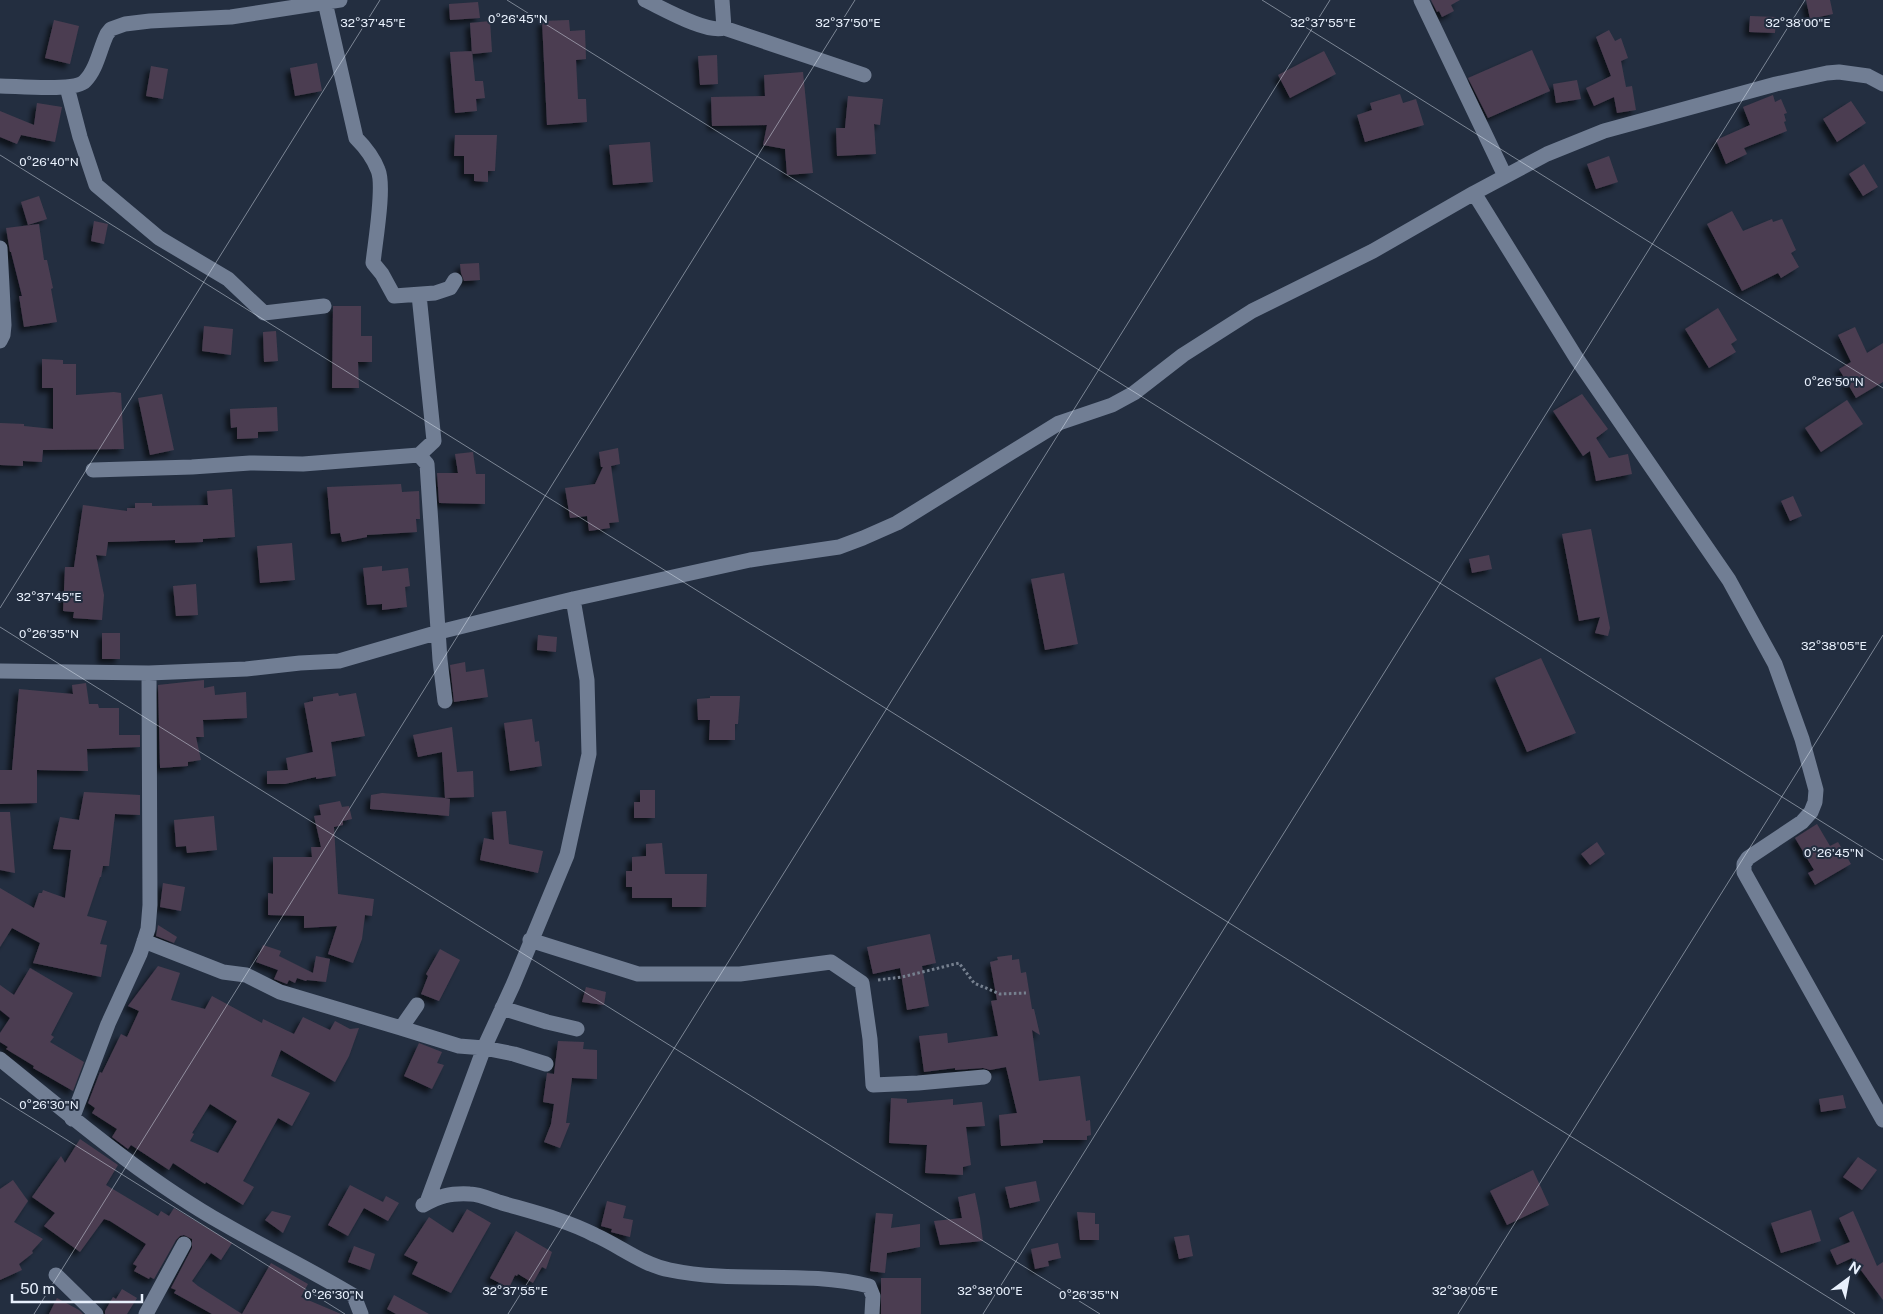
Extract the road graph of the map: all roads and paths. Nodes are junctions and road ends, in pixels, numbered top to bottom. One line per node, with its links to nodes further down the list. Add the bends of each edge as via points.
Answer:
1 (645, 0): 5 (street, via 702,25)
2 (722, 0): 5 (street)
3 (1421, 0): 10 (street)
4 (332, 1): 9 (street, via 231,17 150,20 116,26 107,34 86,80); 14 (street, via 356,138 379,171 381,191 373,263 394,296)
5 (724, 28): 6 (street)
6 (864, 75)
7 (1883, 84): 10 (street, via 1868,76 1839,72 1776,84 1604,131 1547,154)
8 (0, 86): 9 (street)
9 (67, 87): 15 (street, via 96,185 159,238 228,280 264,313)
10 (1505, 176): 11 (street)
11 (1474, 193): 19 (street, via 1373,251 1252,311 1183,354 1120,401 1059,423 897,523 864,538 839,547 750,560); 37 (street, via 1577,359 1729,580 1775,664 1802,739 1816,790 1815,802 1812,812 1802,822 1748,858 1744,872)
12 (0, 248): 16 (street, via 4,325)
13 (455, 280): 14 (street, via 450,288)
14 (419, 295): 17 (street, via 434,441)
15 (324, 306)
16 (0, 340)
17 (419, 455): 18 (street, via 303,464 250,462); 20 (street, via 426,464)
18 (93, 470)
19 (574, 599): 20 (street); 24 (street, via 588,680 589,754 567,855)
20 (439, 632): 22 (street, via 339,661); 23 (street)
21 (0, 671): 22 (street)
22 (149, 673): 25 (street, via 150,905)
23 (445, 701)
24 (530, 940): 26 (street, via 638,974 740,974 831,962); 29 (street)
25 (144, 941): 30 (street, via 223,972 246,975 280,992); 36 (street)
26 (862, 983): 27 (path, via 959,963 974,983 991,991); 35 (street, via 873,1085)
27 (1026, 993)
28 (417, 1005): 30 (street)
29 (502, 1008): 31 (street); 32 (street)
30 (402, 1028): 32 (street, via 458,1046)
31 (577, 1029)
32 (484, 1048): 34 (street); 43 (street, via 425,1203 441,1195 471,1194 572,1225 668,1270 710,1276 804,1276 850,1281 869,1286 873,1296)
33 (0, 1059): 36 (street)
34 (546, 1064)
35 (984, 1077)
36 (72, 1119): 42 (street, via 223,1224 354,1296)
37 (1883, 1120)
38 (184, 1244): 41 (street)
39 (56, 1275): 40 (street)
40 (96, 1314)
41 (146, 1314)
42 (361, 1314)
43 (872, 1314)

